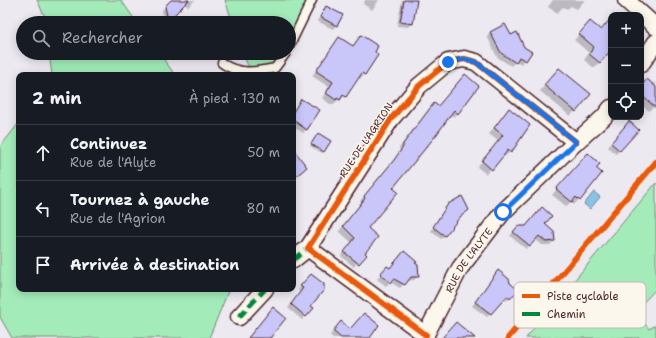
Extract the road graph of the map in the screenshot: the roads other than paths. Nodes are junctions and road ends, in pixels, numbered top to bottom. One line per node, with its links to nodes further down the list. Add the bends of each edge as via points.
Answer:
1 (312, 0): 4 (lane)
2 (626, 0): 3 (street)
3 (656, 27)
4 (296, 33)
5 (656, 42): 7 (street)
6 (281, 60): 10 (lane, via 275,68)
7 (644, 60)
8 (222, 63): 9 (lane, via 237,71)
9 (247, 72)
10 (247, 72)
11 (608, 112): 12 (street, RUE DE L'ALYTE)
12 (576, 142): 13 (street, RUE DE L'AGRION, via 476,62 464,59 448,62 419,86 391,119); 17 (street, RUE DE L'ALYTE, via 503,212 460,268)
13 (308, 248): 14 (street, RUE DE L'AGRION); 17 (street)
14 (296, 258)
15 (262, 292): 16 (street)
16 (239, 317)
17 (425, 336)

